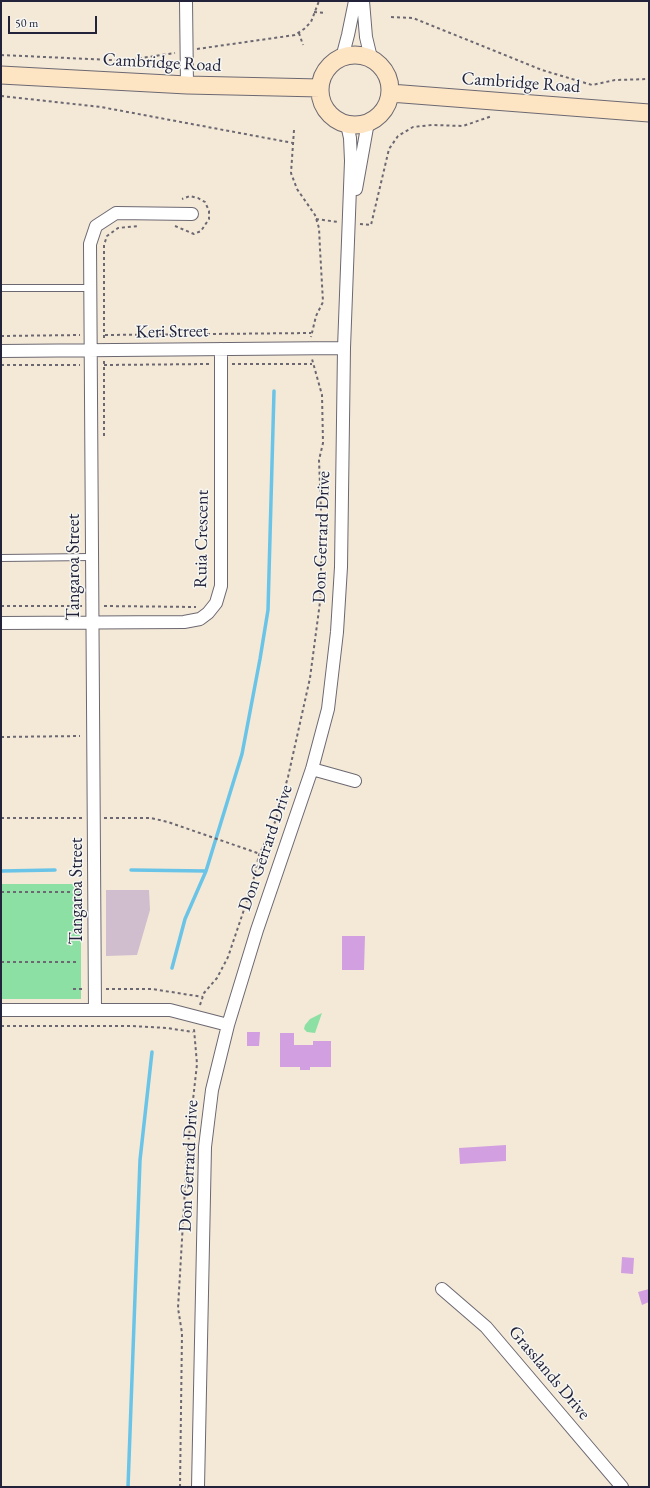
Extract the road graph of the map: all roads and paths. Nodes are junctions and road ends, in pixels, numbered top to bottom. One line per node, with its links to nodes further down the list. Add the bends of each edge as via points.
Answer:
1 (186, 1): 10 (street)
2 (318, 1): 5 (path)
3 (355, 1): 12 (street)
4 (363, 1): 13 (street)
5 (314, 12): 6 (path); 8 (path, via 311,22)
6 (326, 13)
7 (391, 17): 15 (path, via 413,18 542,70 592,85 615,80)
8 (299, 32): 9 (path); 10 (path)
9 (303, 45)
10 (187, 51): 11 (path, via 128,60); 16 (street)
11 (1, 55)
12 (342, 58): 13 (main road, via 351,55); 17 (main road, via 333,62 327,70)
13 (370, 58): 18 (main road, via 385,71)
14 (1, 75): 16 (main road, Cambridge Road)
15 (649, 79)
16 (187, 85): 17 (main road, Cambridge Road)
17 (320, 88): 21 (main road, via 328,110)
18 (390, 93): 20 (main road, Cambridge Road); 22 (main road, via 381,114)
19 (1, 96): 25 (path, via 101,107)
20 (649, 113)
21 (343, 122): 22 (main road); 28 (street, Don Gerrard Drive, via 350,138)
22 (368, 122): 28 (street, Don Gerrard Drive)
23 (463, 126): 29 (path, via 413,127 398,136 389,149)
24 (294, 130): 25 (path)
25 (293, 143): 34 (path, via 293,182 315,215 319,228 322,302)
26 (182, 199): 31 (path, via 190,196 205,202 209,215 207,225 202,231 194,234 175,226)
27 (192, 214): 33 (street, Tangaroa Street, via 116,213 107,217 96,226 90,244)
28 (350, 217): 39 (street, Don Gerrard Drive)
29 (371, 225)
30 (145, 226): 36 (path, via 118,228 107,236 104,244)
31 (168, 226)
32 (1, 288): 33 (lane)
33 (90, 288): 35 (street, Tangaroa Street)
34 (311, 333): 36 (path); 38 (path)
35 (91, 335): 36 (path); 37 (path); 41 (street, Tangaroa Street)
36 (104, 335): 42 (path)
37 (1, 336)
38 (311, 348): 39 (street, Keri Street); 40 (street, Keri Street); 45 (path)
39 (344, 348): 60 (street, Don Gerrard Drive, via 341,567 337,632 328,709)
40 (221, 349): 42 (street, Keri Street); 44 (street, Ruia Crescent)
41 (91, 350): 42 (street, Keri Street); 43 (street, Keri Street); 47 (street, Tangaroa Street)
42 (104, 350): 48 (path)
43 (1, 351)
44 (221, 364): 45 (path); 48 (path); 55 (street, Ruia Crescent, via 221,586)
45 (312, 364): 65 (path, via 322,395 323,443 319,460 322,535 318,621 310,678 288,777 275,822)
46 (1, 365): 47 (path)
47 (91, 365): 48 (path); 50 (street, Tangaroa Street)
48 (104, 365): 49 (path)
49 (104, 443)
50 (92, 557): 51 (lane); 54 (street, Tangaroa Street)
51 (1, 558)
52 (104, 599): 54 (path)
53 (1, 606): 54 (path)
54 (98, 606): 55 (path); 57 (street, Tangaroa Street)
55 (213, 607): 57 (street, Ruia Crescent, via 200,618 184,622)
56 (1, 622): 57 (street, Ruia Crescent)
57 (93, 622): 63 (street, Tangaroa Street)
58 (1, 736): 59 (path)
59 (80, 736)
60 (312, 769): 61 (street); 66 (street, Don Gerrard Drive)
61 (355, 781)
62 (1, 818): 63 (path)
63 (99, 818): 64 (path); 65 (path, via 151,818); 68 (street, Tangaroa Street)
64 (104, 825)
65 (259, 855): 66 (path); 73 (path, via 252,886 228,957)
66 (282, 860): 77 (street, Don Gerrard Drive)
67 (1, 892): 68 (path)
68 (94, 892): 72 (street, Tangaroa Street)
69 (1, 962): 70 (path)
70 (76, 962)
71 (74, 989): 72 (path)
72 (100, 989): 73 (path, via 152,989); 74 (street, Tangaroa Street); 74 (path)
73 (203, 997): 76 (path)
74 (100, 1009): 75 (street); 76 (street, via 170,1010)
75 (1, 1010)
76 (196, 1017): 77 (street); 79 (path)
77 (228, 1025): 82 (street, Don Gerrard Drive, via 212,1090 205,1147)
78 (1, 1026): 79 (path, via 132,1026)
79 (194, 1032): 81 (path, via 197,1064 187,1154 178,1308 182,1349)
80 (442, 1289): 83 (street, Grasslands Drive, via 486,1327)
81 (180, 1487)
82 (198, 1487)
83 (622, 1487)

